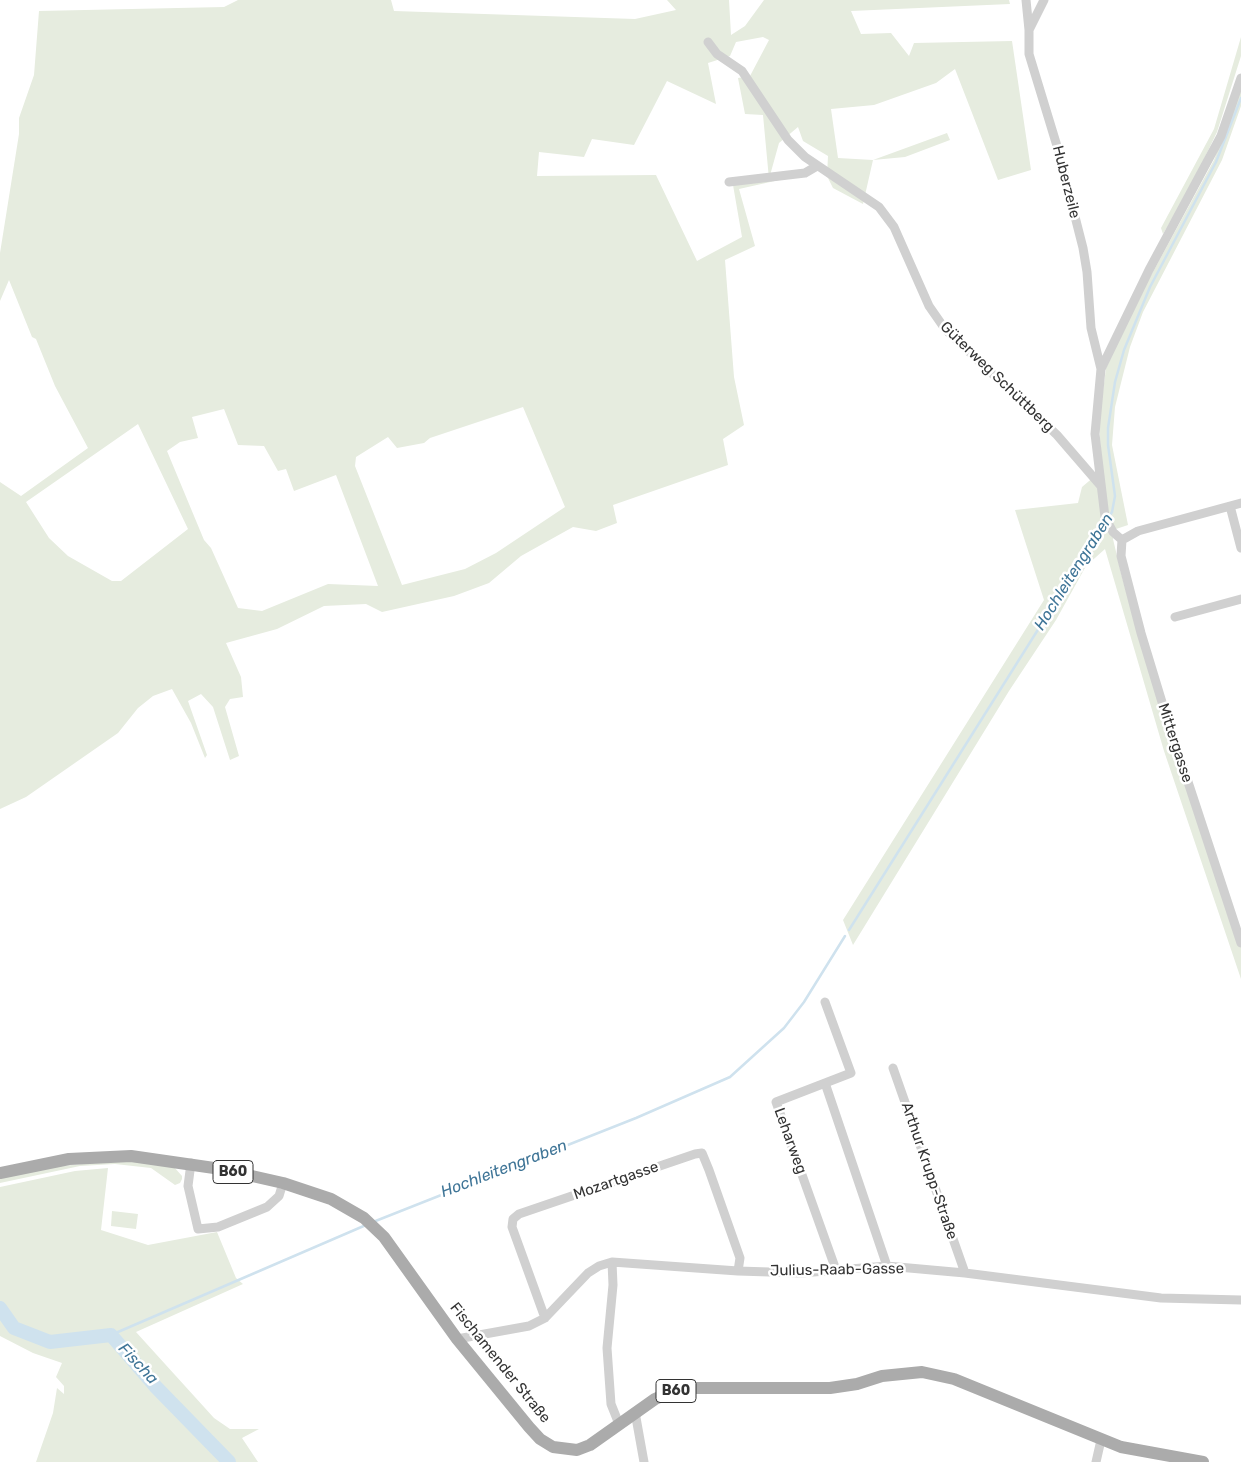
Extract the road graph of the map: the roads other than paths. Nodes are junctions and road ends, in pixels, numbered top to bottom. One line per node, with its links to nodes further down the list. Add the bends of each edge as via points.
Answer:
1 (1026, 0): 3 (street)
2 (1044, 0): 3 (street, Huberzeile)
3 (1029, 30): 8 (street, Huberzeile, via 1029,54 1083,248 1091,328)
4 (708, 42): 6 (street, Güterweg Schüttberg, via 717,54 742,71 788,140)
5 (1241, 78): 8 (street, via 1221,136 1149,270)
6 (817, 166): 7 (street, via 805,173); 9 (street, Güterweg Schüttberg, via 879,208 894,227 929,306 945,329)
7 (729, 182)
8 (1101, 370): 10 (street, via 1095,434)
9 (1080, 460): 10 (street); 11 (street, Güterweg Schüttberg)
10 (1098, 460): 11 (street)
11 (1101, 486): 14 (street, via 1106,521)
12 (1241, 504): 13 (street)
13 (1230, 506): 14 (street, via 1138,532); 15 (street)
14 (1122, 540): 18 (street, Mittergasse, via 1121,556 1141,633)
15 (1241, 548)
16 (1241, 600): 17 (street)
17 (1175, 617)
18 (1241, 943)
19 (825, 1002): 21 (street, Leharweg, via 850,1074)
20 (893, 1068): 29 (street, Arthur Krupp-Straße)
21 (825, 1083): 26 (street); 27 (street, Leharweg, via 776,1102)
22 (191, 1163): 23 (main road, Fischamender Straße / B60, via 98,1156); 24 (main road, Fischamender Straße / B60); 24 (street, via 188,1186 198,1229 218,1227 267,1206 279,1196)
23 (0, 1173)
24 (283, 1183): 32 (main road, Fischamender Straße / B60, via 331,1199 371,1224 396,1251)
25 (612, 1262): 28 (street, Julius-Raab-Gasse); 31 (street, Julius-Raab-Gasse, via 588,1273); 34 (street, via 607,1348 611,1404)
26 (887, 1266): 27 (street, Julius-Raab-Gasse); 29 (street, Julius-Raab-Gasse)
27 (836, 1270): 28 (street, Julius-Raab-Gasse, via 801,1273)
28 (738, 1271): 31 (street, Mozartgasse, via 740,1258 709,1170 702,1153 695,1154 519,1214 513,1219 512,1227)
29 (965, 1273): 30 (street, Julius-Raab-Gasse, via 1161,1298)
30 (1241, 1300)
31 (545, 1318): 32 (street, Julius-Raab-Gasse, via 529,1326)
32 (457, 1339): 34 (main road, Fischamender Straße / B60, via 529,1427 553,1447 577,1450 590,1445)
33 (635, 1412): 34 (main road, Fischamender Straße / B60); 35 (main road, Fischamender Straße / B60, via 655,1399 692,1388 830,1388 890,1375 922,1372 954,1379); 37 (street)
34 (619, 1424)
35 (1101, 1440): 36 (main road, B60); 38 (street)
36 (1182, 1460): 39 (main road, B60)
37 (644, 1462)
38 (1096, 1462)
39 (1203, 1462)

